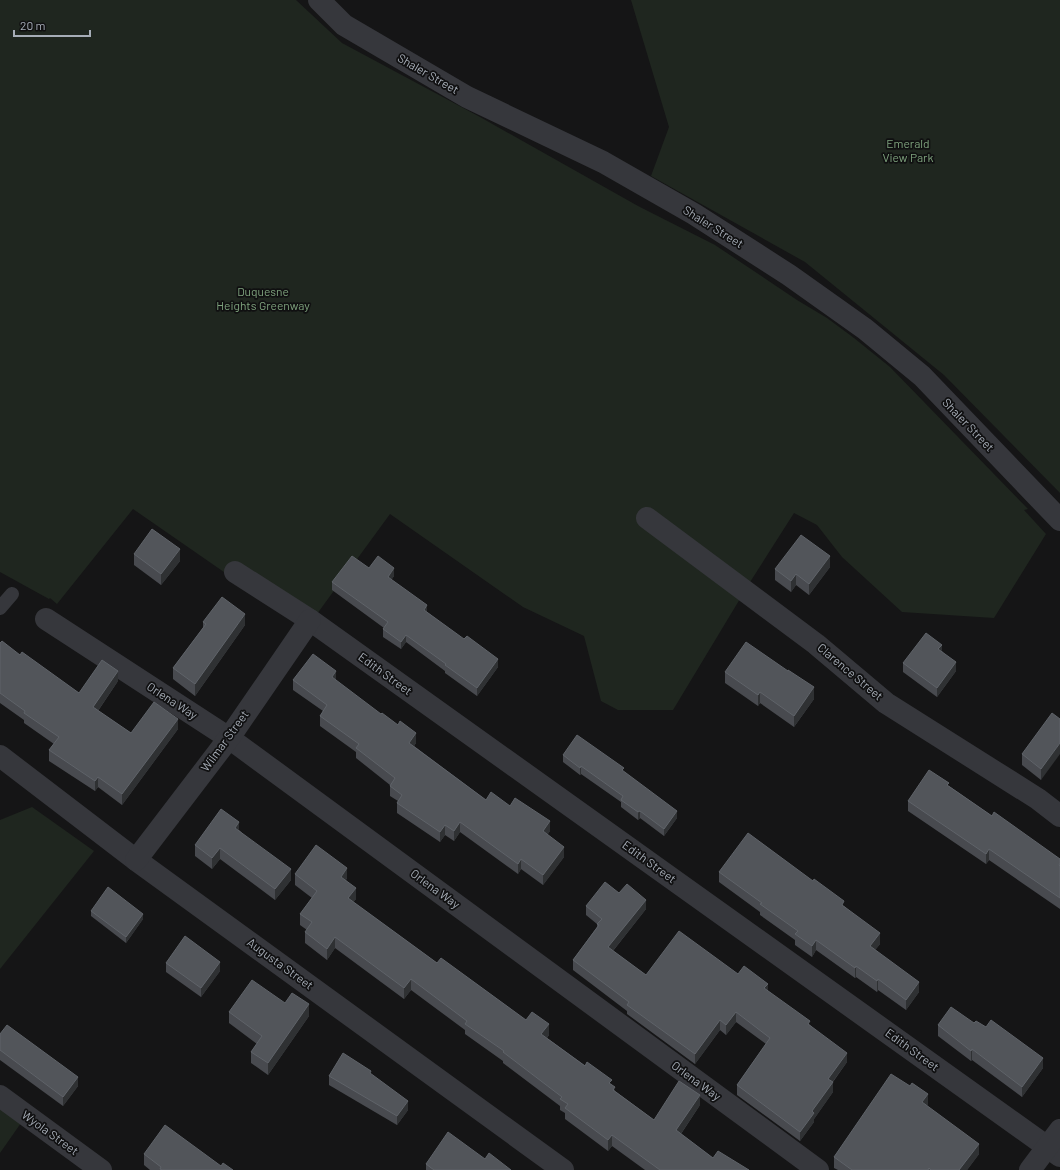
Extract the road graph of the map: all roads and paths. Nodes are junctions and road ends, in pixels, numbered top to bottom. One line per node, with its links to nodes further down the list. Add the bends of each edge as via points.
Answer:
1 (319, 0): 3 (street, Shaler Street, via 344,25 467,96 603,162 694,214 802,284 865,329 922,376)
2 (647, 518): 11 (street, Clarence Street, via 816,644 886,703 1038,798)
3 (1060, 520)
4 (235, 572): 8 (street, Edith Street)
5 (12, 594): 6 (lane)
6 (0, 608)
7 (46, 618): 9 (street, Orlena Way)
8 (310, 620): 9 (street, Wilmar Street); 14 (street, Edith Street)
9 (229, 738): 12 (street, Wilmar Street); 17 (street, Orlena Way)
10 (0, 756): 12 (street, Augusta Street)
11 (1060, 816)
12 (136, 860): 16 (street, Augusta Street)
13 (0, 1096): 15 (street, Wyola Street)
14 (1056, 1144): 18 (street)
15 (101, 1170)
16 (563, 1170)
17 (818, 1170)
18 (1030, 1170)

